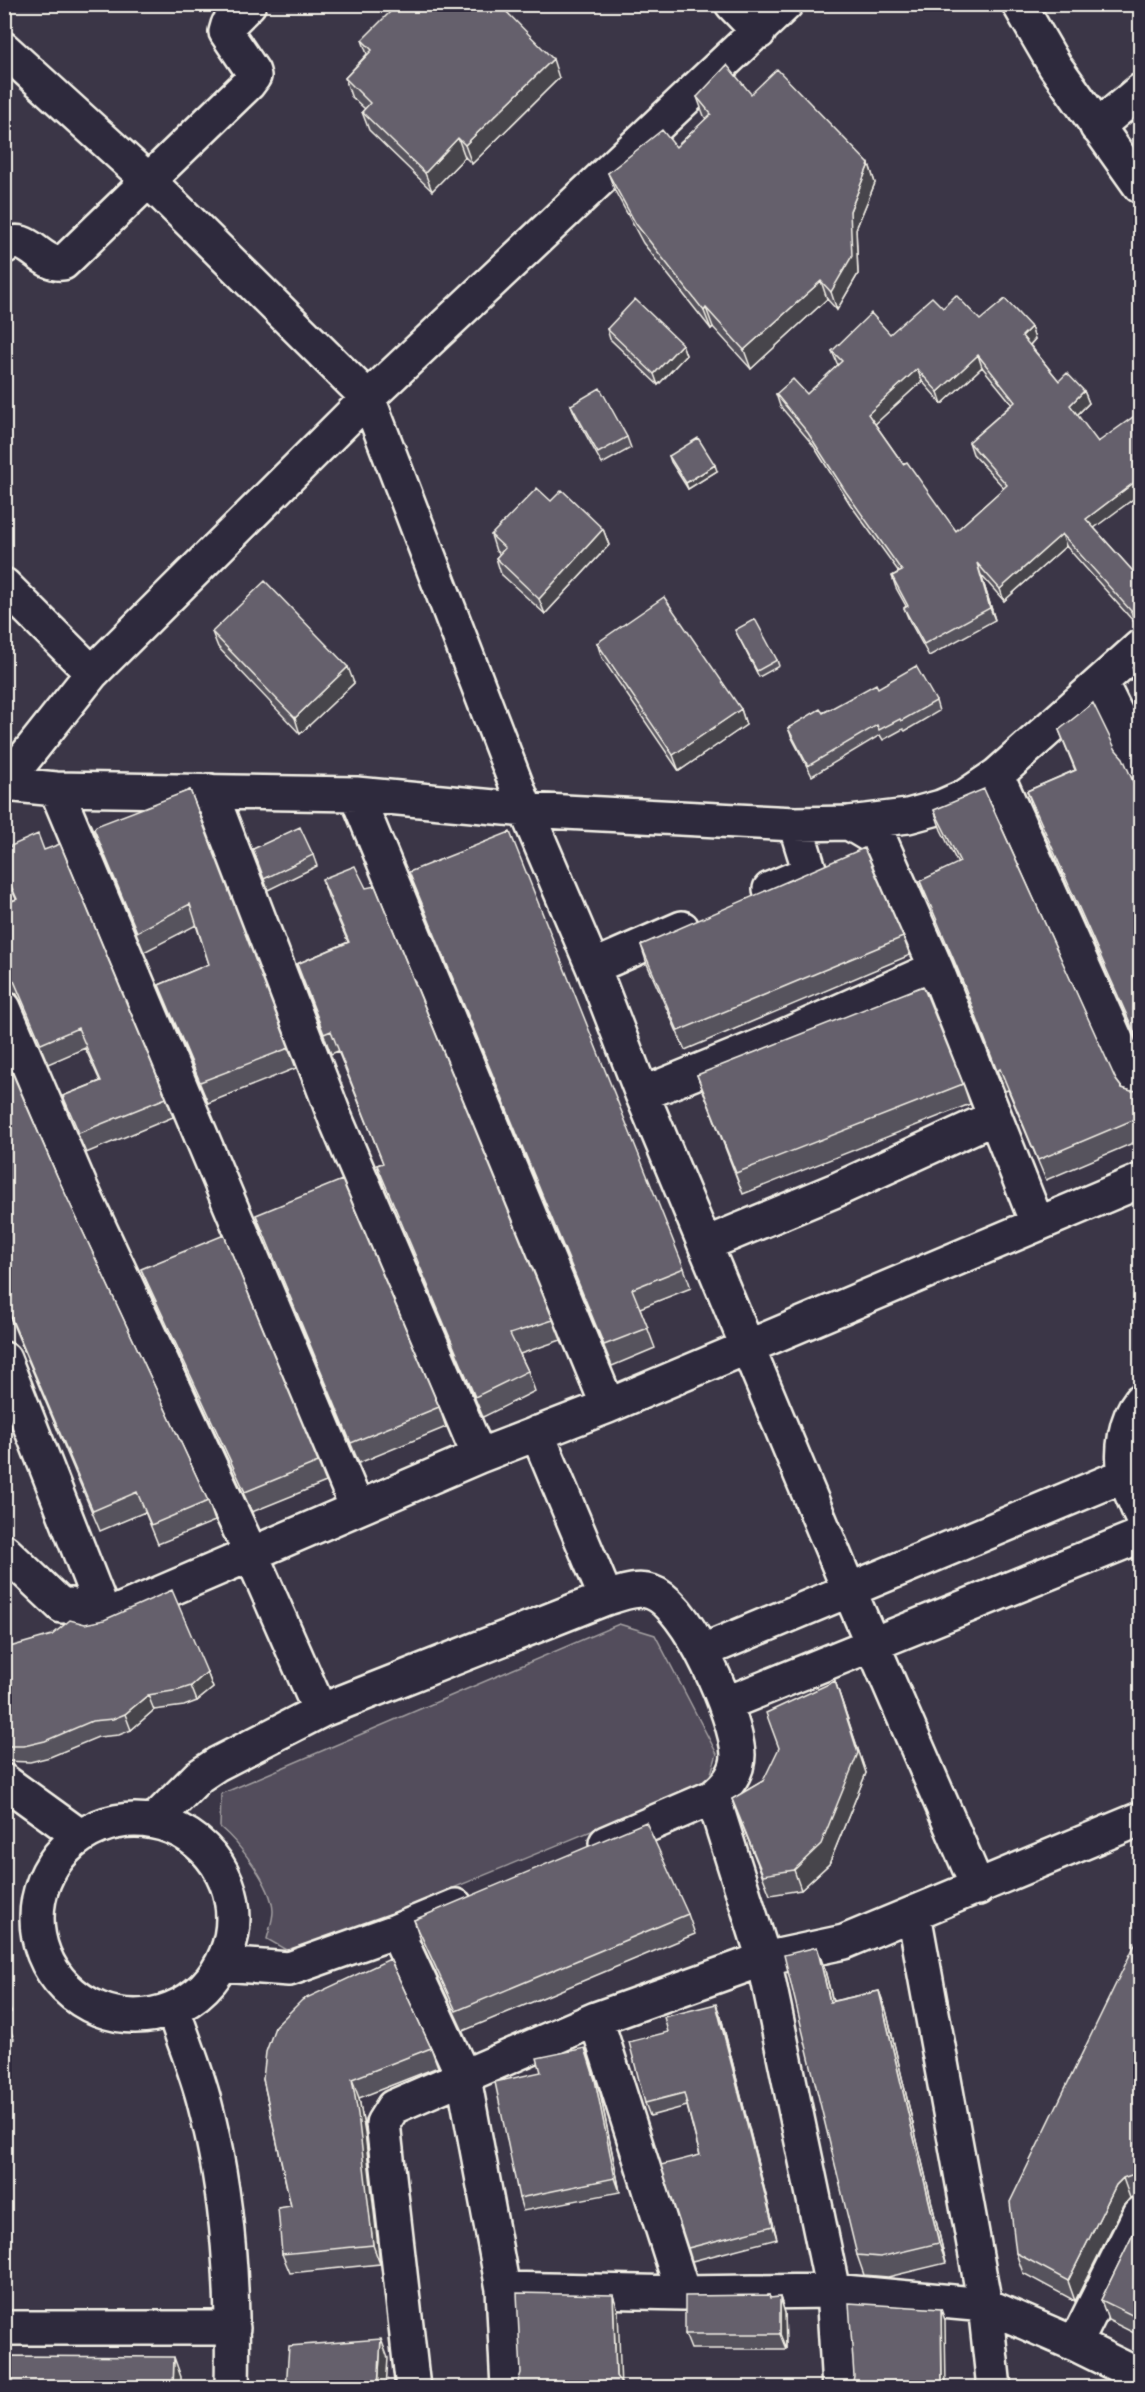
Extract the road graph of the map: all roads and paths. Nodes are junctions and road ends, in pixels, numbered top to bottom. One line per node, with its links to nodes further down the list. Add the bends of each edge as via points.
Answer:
1 (249, 4): 9 (street, via 226,32 253,72 252,81)
2 (732, 4): 5 (street)
3 (786, 4): 5 (street)
4 (1020, 4): 8 (street, via 1055,66)
5 (759, 32): 12 (street)
6 (4, 49): 9 (street)
7 (1140, 91): 8 (street)
8 (1097, 127): 10 (street)
9 (148, 180): 11 (street, via 63,263 51,262 23,242); 12 (street)
10 (1140, 186)
11 (4, 248)
12 (368, 398): 15 (street); 23 (street)
13 (4, 585): 15 (street)
14 (1140, 647): 16 (street)
15 (92, 673): 19 (street)
16 (1101, 683): 17 (street); 18 (street)
17 (1140, 762)
18 (997, 775): 24 (street, via 941,807 908,816); 33 (street)
19 (5, 784): 20 (street)
20 (56, 789): 21 (street); 46 (street)
21 (210, 791): 22 (street); 44 (street, via 336,1120)
22 (356, 794): 23 (street); 42 (street)
23 (526, 810): 25 (street); 30 (street)
24 (849, 823): 25 (street); 26 (street)
25 (795, 824): 27 (street)
26 (881, 842): 27 (street); 31 (street)
27 (810, 872): 28 (street)
28 (745, 900)
29 (712, 915): 30 (street)
30 (593, 967): 34 (street)
31 (936, 968): 34 (street); 35 (street)
32 (4, 1008): 50 (street, via 81,1188)
33 (1140, 1093)
34 (642, 1094): 38 (street)
35 (995, 1117): 37 (street); 38 (street)
36 (1140, 1181): 37 (street)
37 (1037, 1223): 39 (street)
38 (706, 1244): 39 (street)
39 (747, 1347): 42 (street); 51 (street)
40 (4, 1359): 53 (street)
41 (1140, 1401): 45 (street, via 1126,1430)
42 (608, 1406): 43 (street)
43 (537, 1433): 44 (street); 52 (street)
44 (479, 1456): 46 (street)
45 (1125, 1475): 47 (street); 51 (street)
46 (357, 1508): 50 (street)
47 (1140, 1514)
48 (1140, 1536): 54 (street)
49 (4, 1551): 53 (street, via 62,1606 70,1605 87,1621)
50 (252, 1556): 53 (street); 57 (street)
51 (849, 1590): 54 (street); 55 (street)
52 (606, 1598): 55 (street, via 640,1589 654,1593 674,1608); 57 (street)
53 (105, 1617)
54 (873, 1644): 56 (street); 64 (street)
55 (702, 1651): 56 (street)
56 (725, 1704): 59 (street, via 738,1755 726,1787)
57 (320, 1711): 61 (street, via 198,1776)
58 (4, 1781): 62 (street)
59 (713, 1797): 63 (street); 68 (street)
60 (1140, 1820): 64 (street)
61 (154, 1821): 62 (street, via 128,1819 103,1824); 69 (street, via 182,1832 206,1850 223,1875 232,1904 232,1935)
62 (80, 1836): 70 (street, via 57,1858 42,1886 37,1918 42,1949 57,1978 80,2000 110,2013 142,2016)
63 (579, 1855)
64 (978, 1888): 66 (street)
65 (482, 1895): 67 (street)
66 (914, 1914): 68 (street, via 844,1942); 77 (street)
67 (396, 1931): 69 (street, via 289,1969); 72 (street)
68 (764, 1959): 71 (street); 75 (street)
69 (222, 1964): 70 (street, via 193,1998)
70 (172, 2009): 79 (street, via 205,2104 227,2221)
71 (596, 2019): 72 (street); 76 (street)
72 (464, 2078): 74 (street); 83 (street, via 393,2107 383,2122)
73 (1140, 2214): 80 (street)
74 (503, 2289): 76 (street); 84 (street)
75 (833, 2290): 76 (street); 77 (street); 85 (street)
76 (683, 2293)
77 (985, 2305): 80 (street); 86 (street)
78 (4, 2328): 79 (street)
79 (234, 2328): 82 (street)
80 (1075, 2343): 81 (street)
81 (1140, 2376)
82 (232, 2388)
83 (413, 2388)
84 (508, 2388)
85 (839, 2388)
86 (994, 2388)

